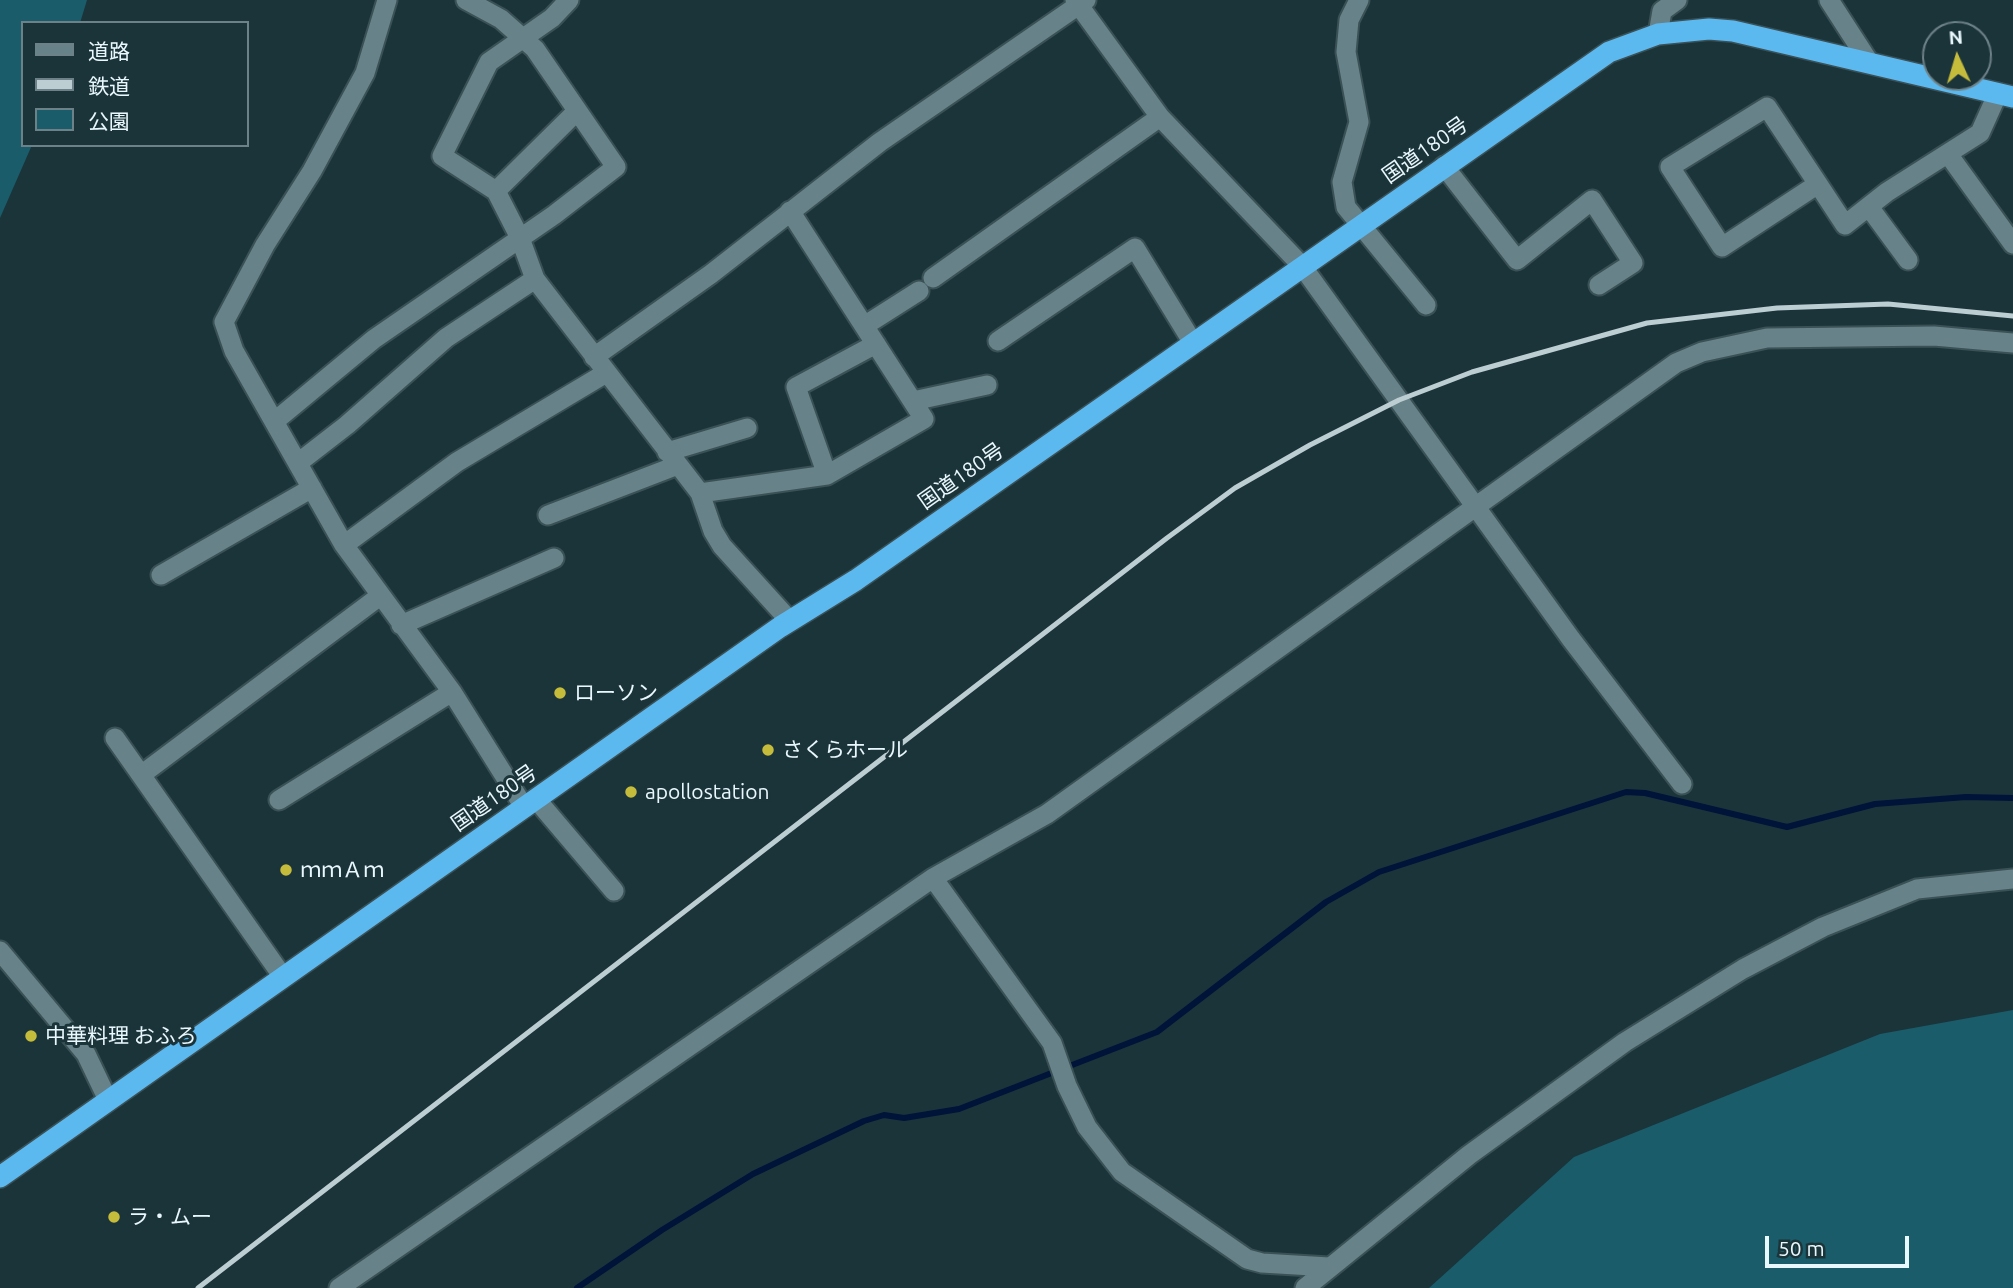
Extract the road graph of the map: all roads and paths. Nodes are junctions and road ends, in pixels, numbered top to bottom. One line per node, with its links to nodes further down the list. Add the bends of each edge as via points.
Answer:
1 (387, 0): 37 (street, via 365,74 224,322 234,351)
2 (466, 0): 9 (street, via 501,19)
3 (569, 0): 9 (street)
4 (1360, 0): 20 (street, via 1349,20 1346,52 1359,121 1342,182 1346,208)
5 (1677, 0): 8 (street, via 1662,11)
6 (1829, 0): 10 (street)
7 (1080, 2): 13 (street); 19 (street)
8 (1658, 34): 10 (highway, 国道180号, via 1733,31); 15 (highway, 国道180号, via 1592,63)
9 (522, 38): 12 (street, via 535,49); 17 (street, via 489,62 442,156)
10 (1869, 62): 11 (highway, 国道180号)
11 (2005, 95): 14 (street, via 1980,133)
12 (577, 111): 17 (street); 21 (street, via 615,167)
13 (1160, 117): 24 (street); 28 (street)
14 (1948, 154): 18 (street); 22 (street)
15 (1444, 166): 20 (highway, 国道180号); 26 (street, via 1517,260 1592,201 1633,263)
16 (1818, 184): 16 (street, via 1767,107 1670,167 1722,247); 18 (street, via 1845,225)
17 (496, 191): 21 (street)
18 (1869, 207): 23 (street)
19 (790, 211): 28 (street); 33 (street)
20 (1360, 225): 24 (highway, 国道180号); 27 (street)
21 (520, 239): 25 (street); 37 (street, via 374,338)
22 (2013, 244)
23 (1908, 260)
24 (1302, 266): 31 (highway, 国道180号); 44 (street)
25 (535, 279): 33 (street); 40 (street, via 446,338)
26 (1599, 285)
27 (1426, 305)
28 (864, 326): 32 (street)
29 (998, 341): 31 (street, via 1135,248)
30 (2013, 342): 44 (street, via 1934,336 1807,336 1735,342 1702,352 1668,369)
31 (1193, 343): 50 (highway, 国道180号, via 856,580)
32 (876, 344): 36 (street); 41 (street, via 796,387)
33 (594, 357): 34 (street)
34 (607, 373): 39 (street); 46 (street, via 457,462)
35 (987, 385): 36 (street)
36 (913, 401): 41 (street, via 924,419)
37 (275, 421): 40 (street)
38 (747, 428): 39 (street)
39 (673, 459): 43 (street); 45 (street)
40 (298, 463): 42 (street)
41 (827, 475): 43 (street)
42 (312, 488): 46 (street); 48 (street)
43 (700, 493): 50 (street, via 722,547)
44 (1476, 506): 55 (street); 58 (street, via 1047,814)
45 (548, 515)
46 (344, 545): 49 (street)
47 (554, 558): 51 (street)
48 (161, 575)
49 (380, 597): 51 (street); 54 (street)
50 (790, 621): 57 (highway, 国道180号)
51 (401, 625): 52 (street)
52 (452, 692): 56 (street); 57 (street)
53 (115, 738): 54 (street)
54 (141, 775): 62 (street)
55 (1682, 784)
56 (279, 800)
57 (530, 803): 60 (street); 62 (highway, 国道180号)
58 (933, 878): 65 (street, via 1057,1055 1087,1127 1122,1172 1247,1259 1262,1264); 66 (street)
59 (2013, 880): 65 (street, via 1917,890 1823,927 1743,969 1591,1066 1469,1155)
60 (614, 891)
61 (0, 951): 63 (street, via 86,1054)
62 (283, 977): 63 (highway, 国道180号)
63 (108, 1100): 64 (highway, 国道180号)
64 (0, 1177)
65 (1329, 1267): 67 (street)
66 (339, 1288)
67 (1305, 1288)

